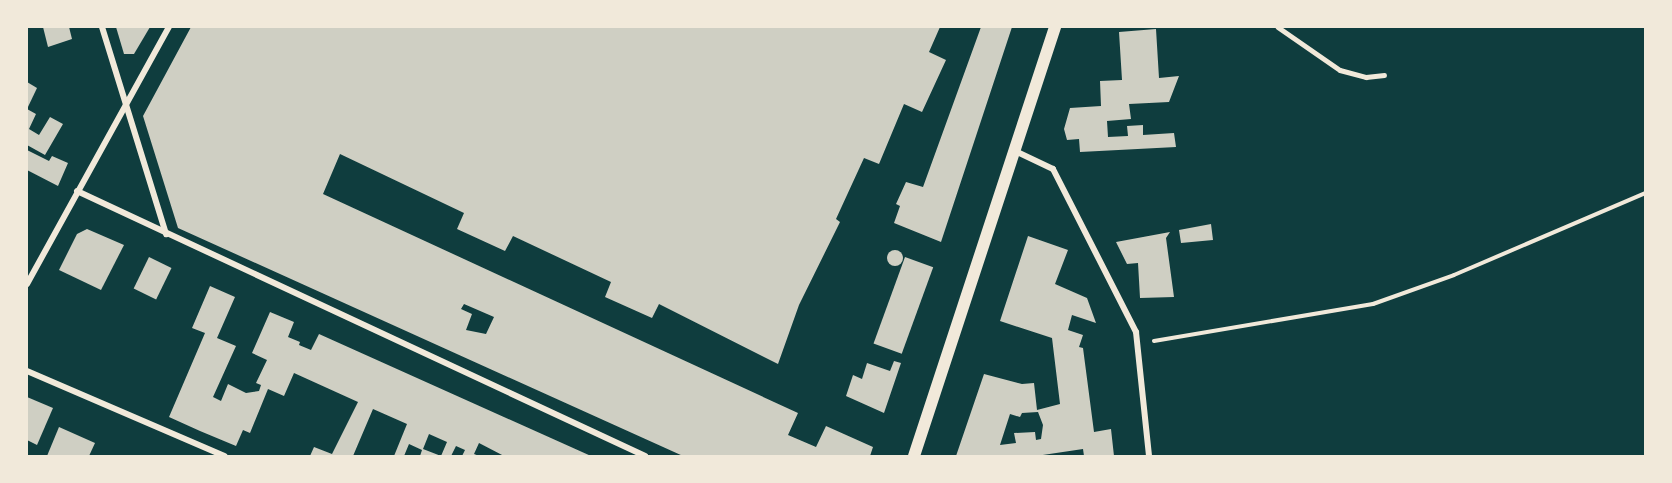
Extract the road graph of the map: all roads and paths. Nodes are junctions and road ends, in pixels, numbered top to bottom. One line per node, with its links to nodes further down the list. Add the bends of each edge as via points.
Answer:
1 (102, 27): 6 (street)
2 (169, 27): 6 (street)
3 (1055, 27): 7 (main road)
4 (1278, 27): 5 (lane, via 1340,70 1366,76)
5 (1384, 75)
6 (125, 101): 8 (street); 10 (street)
7 (1015, 151): 12 (street, via 1053,169 1136,332); 16 (main road)
8 (77, 191): 10 (street); 11 (street)
9 (1645, 193): 12 (path, via 1454,275 1373,304)
10 (166, 234): 15 (street)
11 (27, 284)
12 (1138, 344): 17 (street)
13 (27, 370): 14 (street)
14 (224, 456)
15 (645, 456)
16 (914, 456)
17 (1149, 456)

